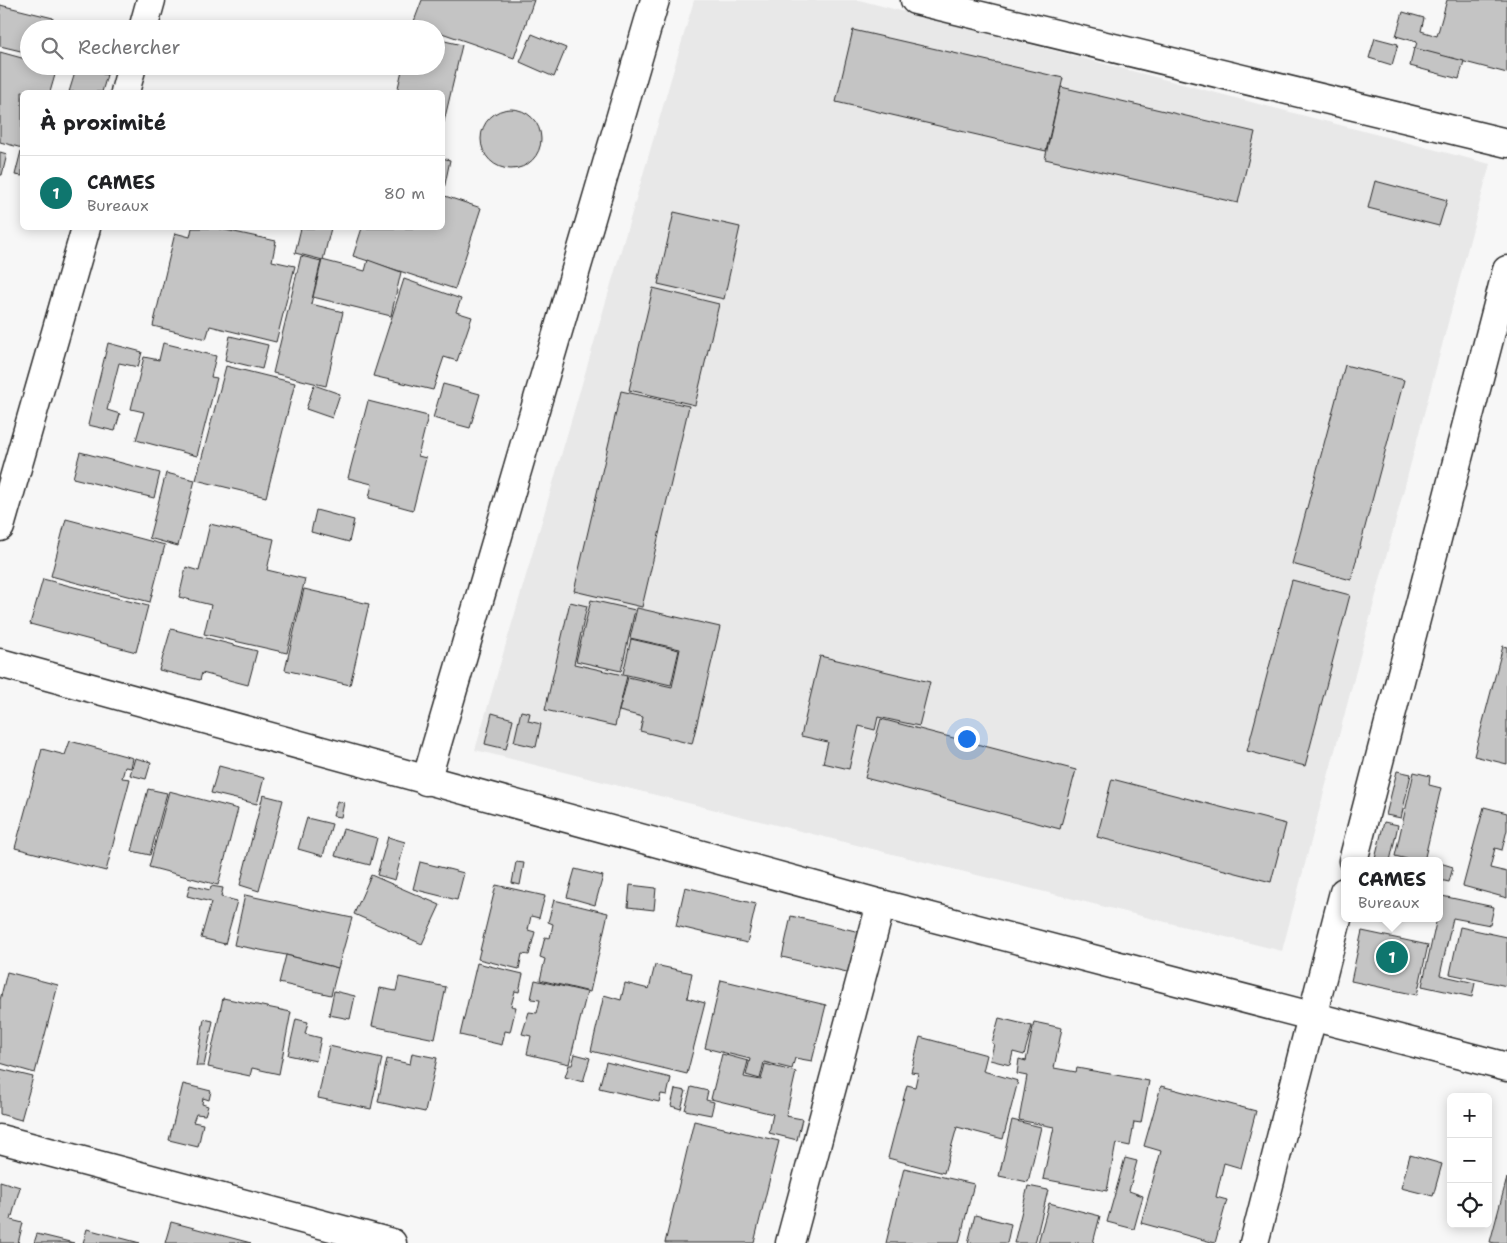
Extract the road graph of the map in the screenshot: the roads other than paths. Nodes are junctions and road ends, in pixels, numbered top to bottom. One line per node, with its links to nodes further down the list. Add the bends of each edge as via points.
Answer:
1 (151, 0): 4 (street)
2 (655, 0): 12 (street)
3 (915, 0): 7 (street)
4 (145, 20)
5 (129, 75): 6 (street)
6 (125, 90)
7 (1507, 143)
8 (85, 230): 10 (street)
9 (1507, 270): 13 (street)
10 (0, 527)
11 (0, 663): 12 (street)
12 (426, 781): 14 (street)
13 (1354, 857)
14 (881, 904): 16 (street); 20 (street)
15 (1341, 904): 16 (street)
16 (1312, 1016): 17 (street); 21 (street)
17 (1507, 1067)
18 (0, 1139): 19 (street)
19 (392, 1243)
20 (790, 1243)
21 (1254, 1243)

